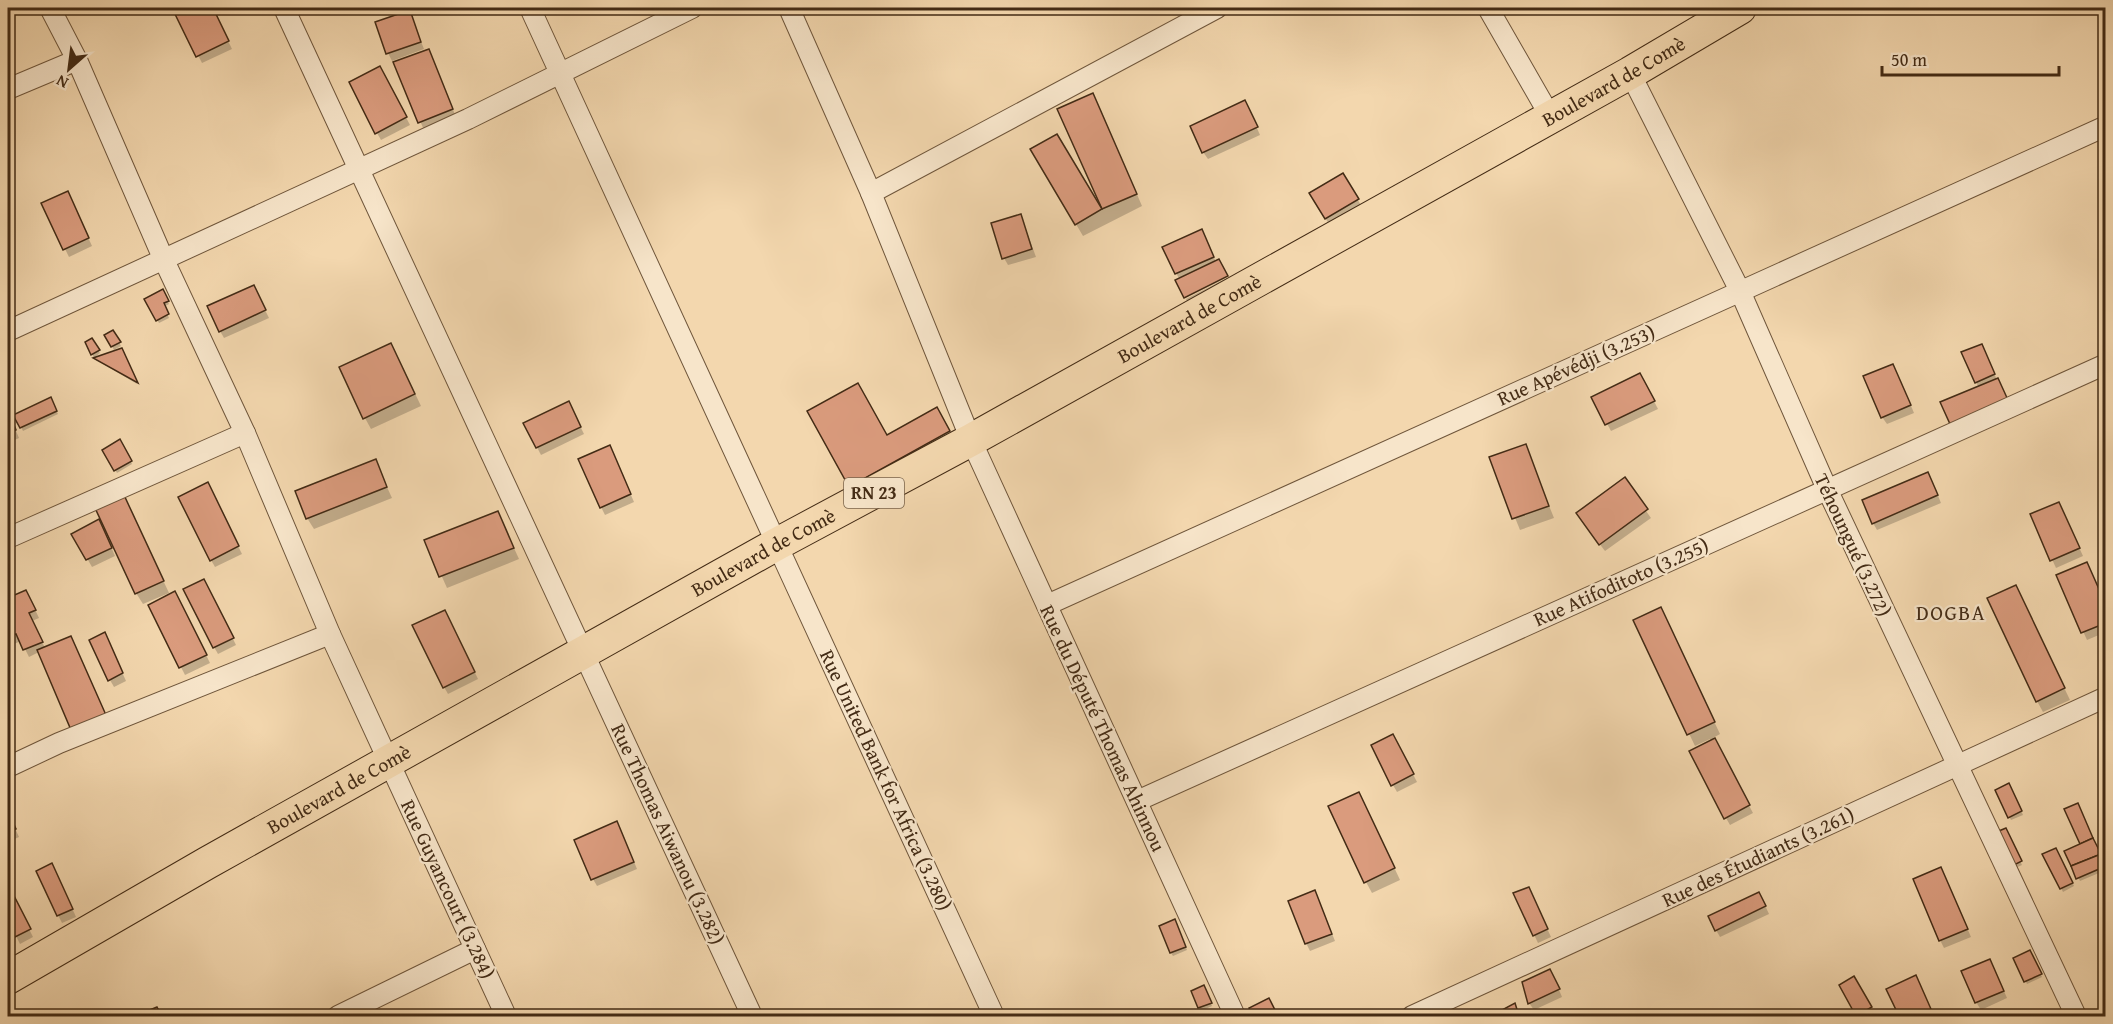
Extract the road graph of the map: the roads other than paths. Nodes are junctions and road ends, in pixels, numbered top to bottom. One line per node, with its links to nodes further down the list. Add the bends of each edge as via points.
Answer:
1 (50, 8): 9 (street, Rue Guyancourt (3.284))
2 (284, 8): 15 (street, Rue Thomas Aiwanou (3.282))
3 (530, 8): 10 (street, Rue United Bank for Africa (3.280))
4 (692, 8): 10 (street)
5 (789, 8): 16 (street, Rue du Député Thomas Ahinnou)
6 (1217, 8): 16 (street)
7 (1488, 8): 13 (street)
8 (1740, 8): 11 (main road, Boulevard de Comè / RN 23)
9 (77, 60): 12 (street); 17 (street, Rue Guyancourt (3.284))
10 (561, 71): 15 (street); 25 (street, Rue United Bank for Africa (3.280))
11 (1630, 73): 13 (main road, Boulevard de Comè / RN 23); 18 (street, Téhoungué (3.272))
12 (8, 89)
13 (1550, 116): 22 (main road, Boulevard de Comè / RN 23)
14 (2106, 126): 18 (street, Rue Apévédji (3.253))
15 (361, 170): 17 (street); 28 (street, Rue Thomas Aiwanou (3.282))
16 (871, 192): 22 (street, Rue du Député Thomas Ahinnou)
17 (163, 258): 19 (street); 21 (street, Rue Guyancourt (3.284))
18 (1740, 291): 23 (street, Téhoungué (3.272)); 26 (street, Rue Apévédji (3.253))
19 (8, 331)
20 (2106, 364): 23 (street, Rue Atifoditoto (3.255))
21 (245, 433): 24 (street); 27 (street, Rue Guyancourt (3.284))
22 (971, 440): 25 (main road, Boulevard de Comè / RN 23); 26 (street, Rue du Député Thomas Ahinnou)
23 (1827, 489): 31 (street, Téhoungué (3.272)); 33 (street, Rue Atifoditoto (3.255))
24 (8, 538)
25 (777, 544): 28 (main road, Boulevard de Comè / RN 23); 39 (street, Rue United Bank for Africa (3.280))
26 (1047, 605): 33 (street, Rue du Député Thomas Ahinnou)
27 (330, 634): 30 (street, Rue Guyancourt (3.284)); 32 (street)
28 (584, 652): 30 (main road, Boulevard de Comè / RN 23); 38 (street, Rue Thomas Aiwanou (3.282))
29 (2106, 697): 31 (street, Rue des Étudiants (3.261))
30 (389, 760): 34 (street, Rue Guyancourt (3.284)); 35 (main road, Boulevard de Comè / RN 23)
31 (1957, 765): 41 (street, Rue des Étudiants (3.261)); 42 (street, Téhoungué (3.272))
32 (8, 767)
33 (1137, 801): 40 (street, Rue du Député Thomas Ahinnou)
34 (475, 949): 36 (street); 37 (street, Rue Guyancourt (3.284))
35 (8, 978)
36 (338, 1017)
37 (506, 1017)
38 (752, 1017)
39 (994, 1017)
40 (1235, 1017)
41 (1412, 1017)
42 (2076, 1017)

